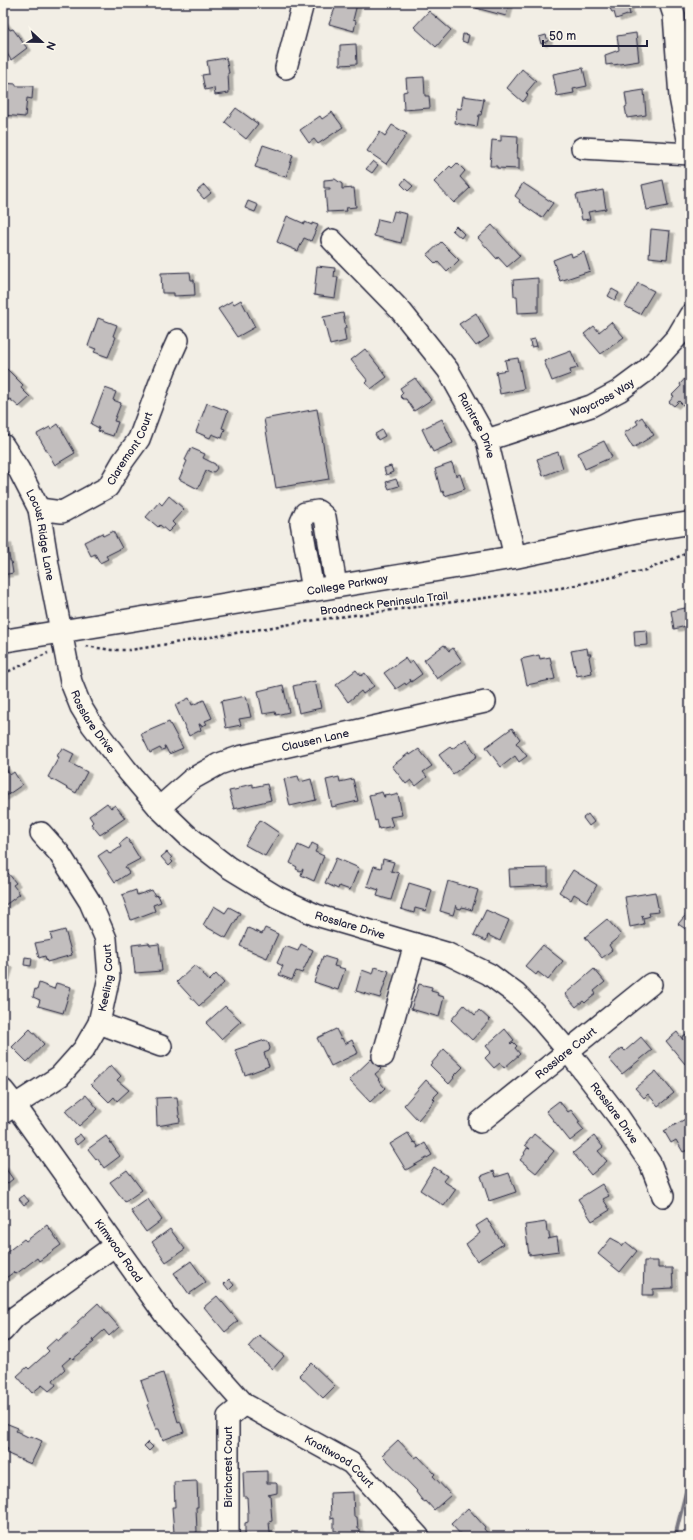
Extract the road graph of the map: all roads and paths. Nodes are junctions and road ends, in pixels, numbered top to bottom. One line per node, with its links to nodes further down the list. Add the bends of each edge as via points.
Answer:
1 (303, 3): 3 (street)
2 (670, 3): 5 (street, via 674,15 680,97)
3 (286, 68)
4 (582, 148): 6 (street)
5 (690, 150)
6 (690, 154)
7 (332, 240): 10 (street, Raintree Drive, via 401,311 448,370)
8 (690, 315): 10 (street, Waycross Way, via 676,337 646,371 619,391 591,406)
9 (178, 340): 12 (street, Claremont Court, via 139,439 108,487 62,512)
10 (487, 440): 15 (street, Raintree Drive)
11 (3, 445): 12 (street, Locust Ridge Lane)
12 (39, 509): 18 (street, Locust Ridge Lane)
13 (690, 523): 15 (main road, College Parkway)
14 (690, 552): 20 (path, Broadneck Peninsula Trail, via 646,570 561,588 316,620 131,650)
15 (515, 557): 16 (main road, College Parkway)
16 (336, 586): 17 (main road, College Parkway); 17 (street, via 325,517 318,511 305,513 301,522)
17 (313, 590): 18 (main road, College Parkway)
18 (61, 631): 19 (main road, College Parkway); 24 (street, Rosslare Drive, via 71,682 81,708)
19 (3, 641)
20 (84, 646)
21 (48, 652): 22 (path)
22 (3, 674)
23 (485, 702): 24 (street, Clausen Lane, via 239,757 219,764 192,779)
24 (158, 808): 26 (street, Rosslare Drive, via 188,836 228,867 277,897 316,915)
25 (41, 833): 28 (street, Keeling Court, via 59,853 90,902 106,938 109,977)
26 (415, 944): 30 (street, Rosslare Drive, via 446,953 489,974 516,994); 31 (street)
27 (651, 984): 30 (street, Rosslare Court)
28 (99, 1023): 29 (street); 32 (street, Keeling Court, via 84,1049 60,1076)
29 (160, 1046)
30 (568, 1051): 33 (street, Rosslare Court); 34 (street, Rosslare Drive, via 650,1163)
31 (383, 1056)
32 (7, 1103): 35 (street, Kimwood Road)
33 (480, 1122)
34 (663, 1196)
35 (114, 1246): 36 (street, via 15,1317); 37 (street, Kimwood Road, via 165,1315)
36 (3, 1331)
37 (244, 1404): 38 (street, Birchcrest Court, via 228,1417); 39 (street, Knottwood Court, via 351,1463)
38 (228, 1537)
39 (419, 1537)

